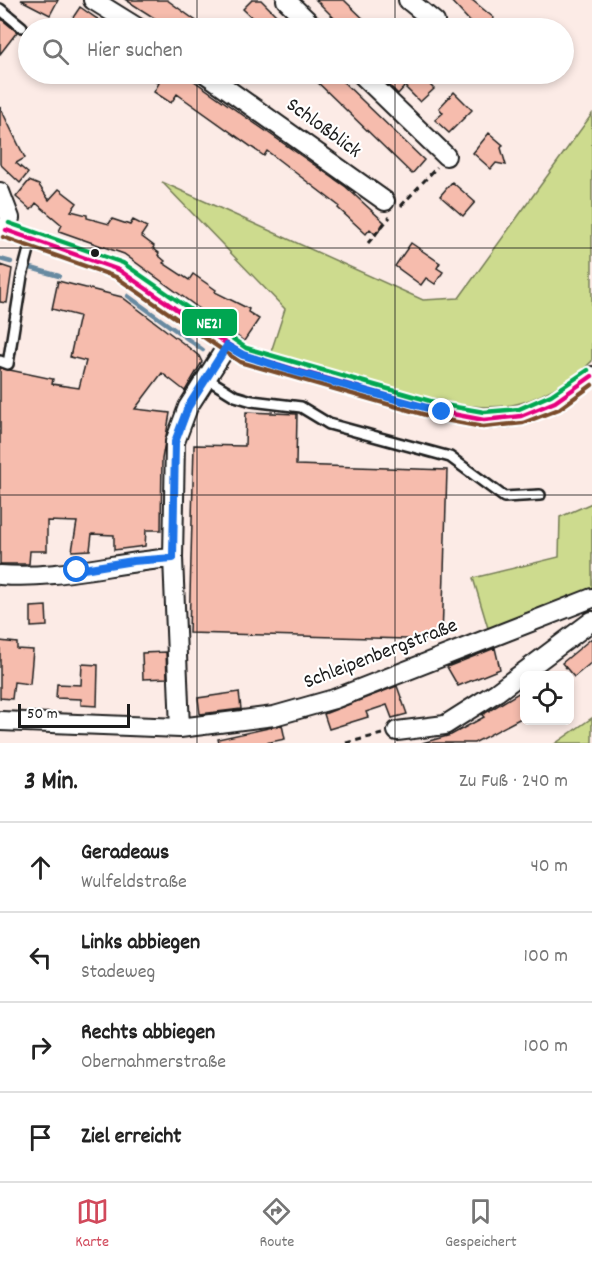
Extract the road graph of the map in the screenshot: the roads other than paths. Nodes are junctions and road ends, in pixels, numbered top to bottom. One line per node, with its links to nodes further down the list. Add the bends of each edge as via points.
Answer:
1 (93, 0): 5 (street)
2 (286, 0): 6 (street)
3 (408, 0): 7 (street)
4 (0, 9): 8 (lane)
5 (122, 18)
6 (305, 18)
7 (430, 18)
8 (18, 24)
9 (220, 84): 13 (street, Schloßblick)
10 (370, 84): 11 (street)
11 (441, 162)
12 (0, 192): 14 (street, via 10,218)
13 (392, 208)
14 (3, 229): 15 (street)
15 (32, 238): 16 (street, via 133,278); 17 (lane, via 21,276 8,364)
16 (227, 346): 18 (street, via 296,372 484,420 503,420 538,410); 19 (street)
17 (0, 361)
18 (592, 376)
19 (206, 378): 20 (lane, via 235,396 301,407 328,424 450,457 504,497); 21 (street, via 188,407 175,442)
20 (540, 495)
21 (173, 558): 22 (street, via 36,575); 26 (street)
22 (0, 575)
23 (592, 598): 26 (street, Schleipenbergstraße, via 304,709)
24 (592, 621): 27 (street, via 497,692 445,725)
25 (0, 721): 26 (street, Schleipenbergstraße)
26 (180, 728)
27 (397, 731)

